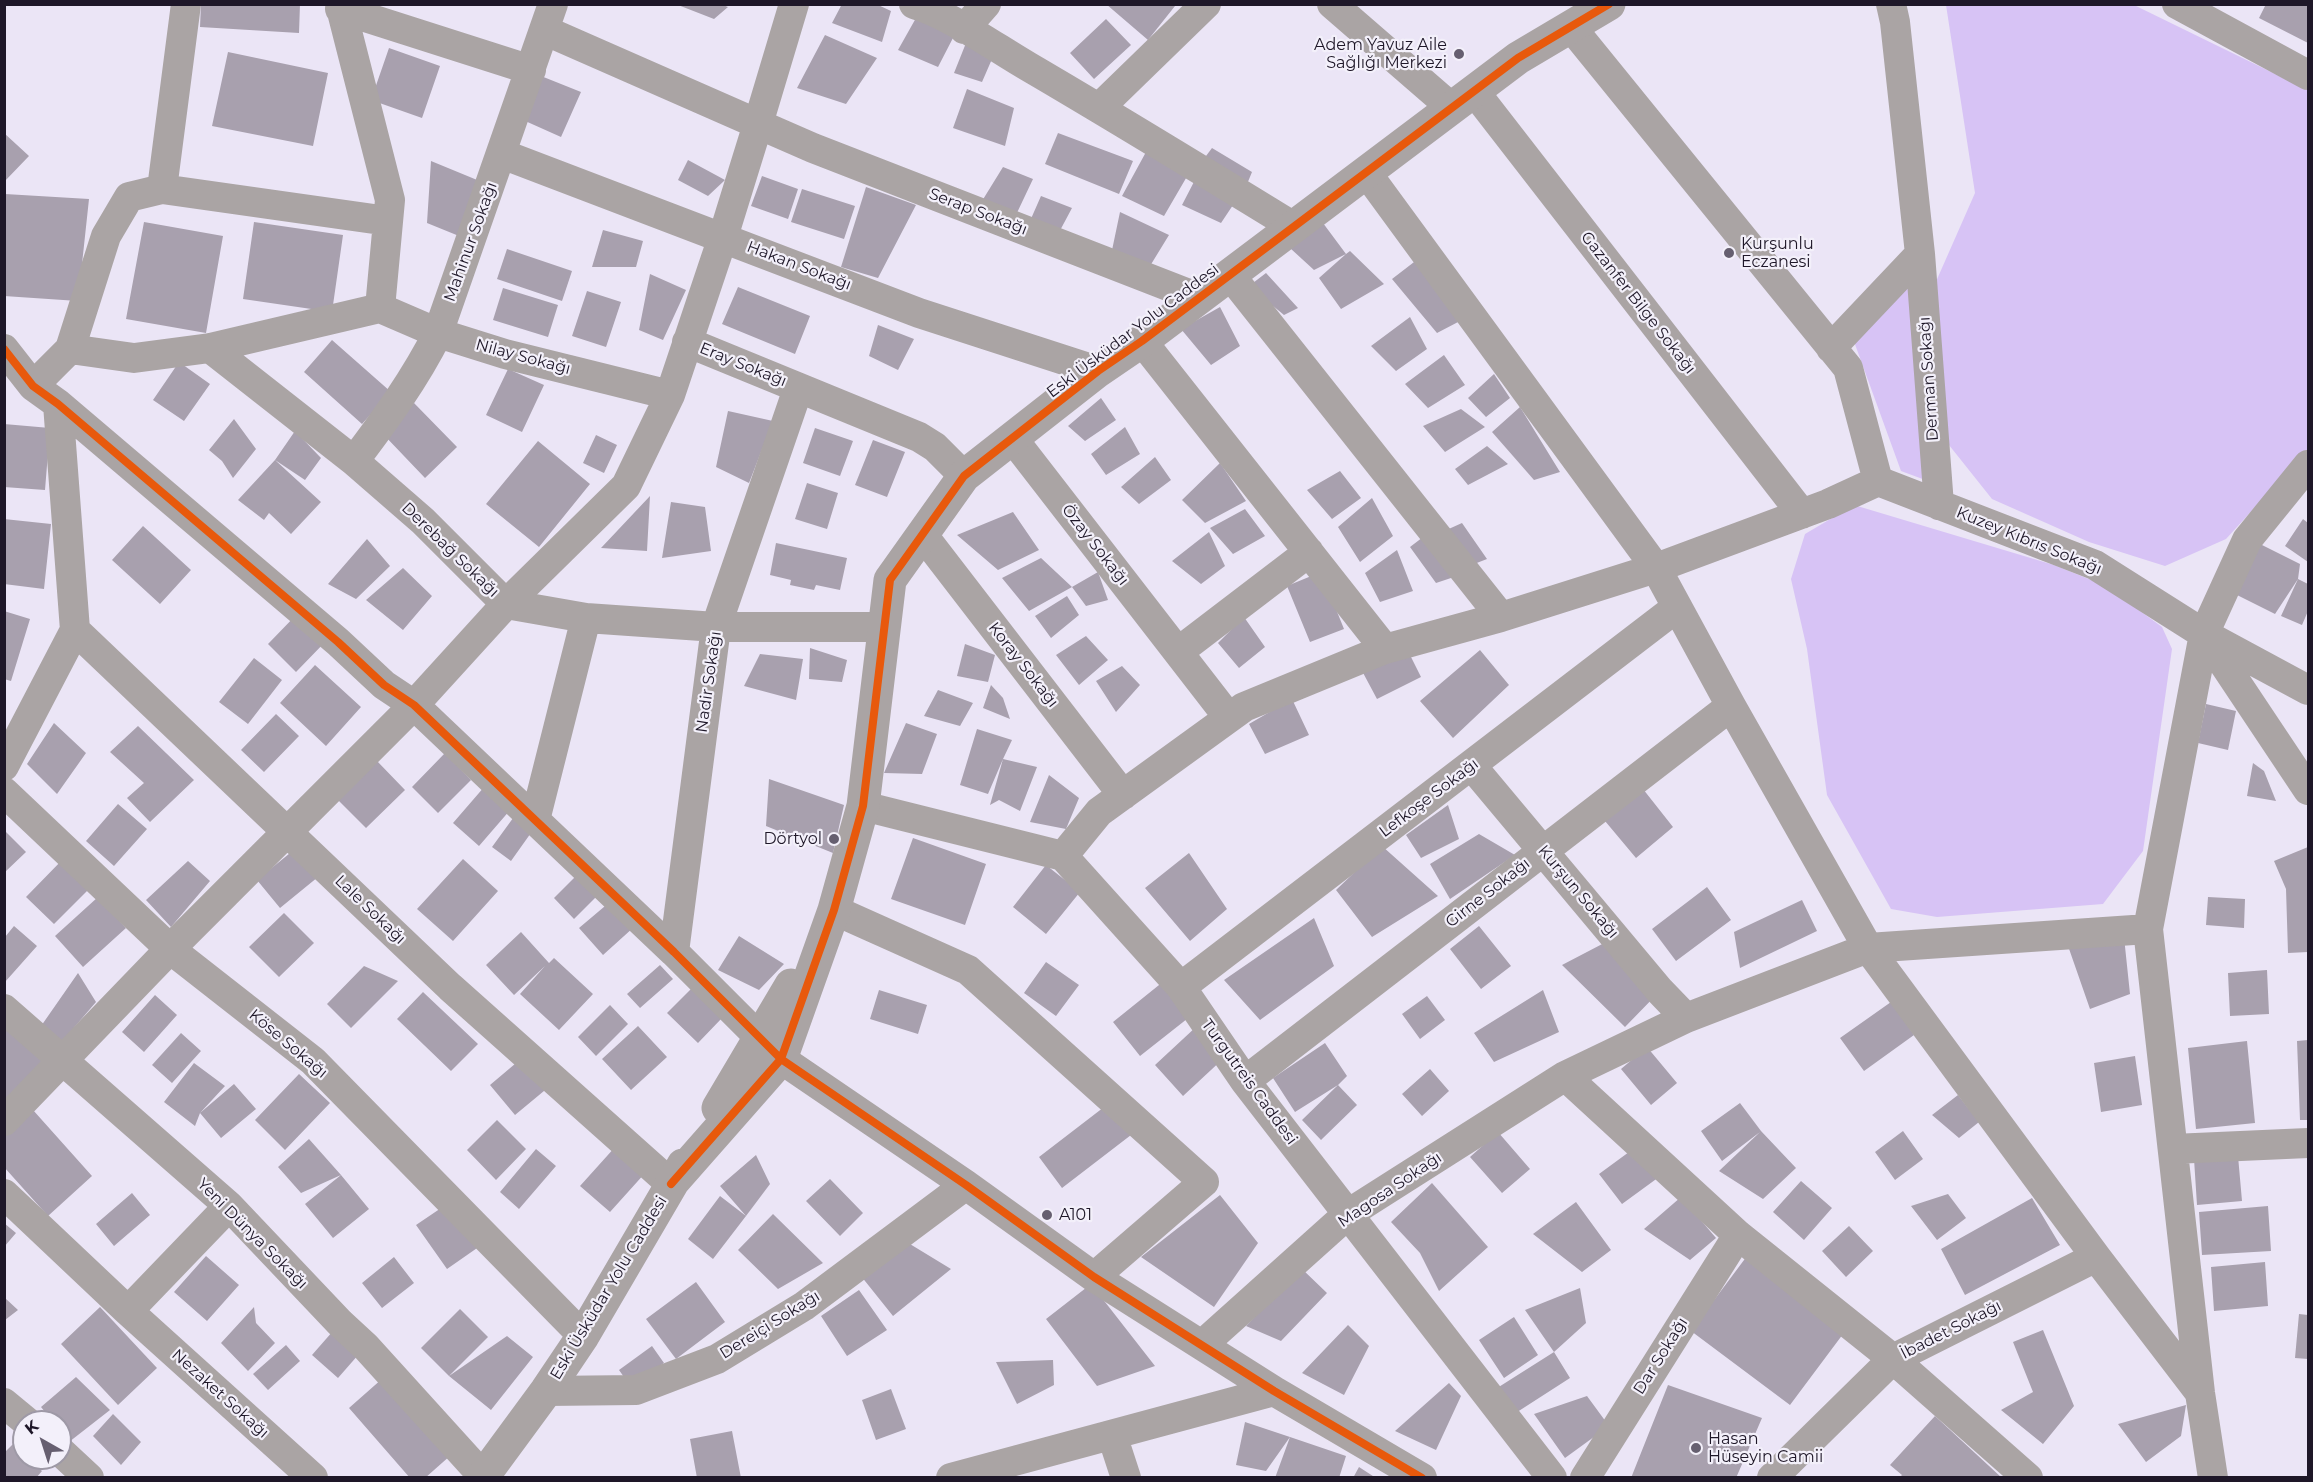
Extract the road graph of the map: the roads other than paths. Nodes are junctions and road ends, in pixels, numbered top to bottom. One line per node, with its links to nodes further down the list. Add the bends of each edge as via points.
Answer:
1 (186, 4): 20 (street)
2 (794, 4): 17 (street)
3 (914, 4): 12 (street)
4 (986, 4): 12 (street)
5 (1206, 4): 16 (street)
6 (1332, 4): 15 (street, Gazanfer Bilge Sokağı)
7 (1891, 4): 24 (street, Derman Sokağı)
8 (340, 7): 13 (street); 21 (street, via 390,200)
9 (2194, 9): 14 (street)
10 (1588, 13): 15 (street, Eski Üsküdar Yolu Caddesi); 33 (street)
11 (548, 17): 13 (street, Mahinur Sokağı); 17 (street, Serap Sokağı)
12 (964, 29): 16 (street)
13 (531, 70): 18 (street, Mahinur Sokağı)
14 (2308, 75)
15 (1463, 99): 19 (street, Eski Üsküdar Yolu Caddesi); 47 (street, Gazanfer Bilge Sokağı)
16 (1099, 108): 22 (street)
17 (758, 124): 23 (street); 26 (street, Serap Sokağı)
18 (502, 154): 23 (street, Hakan Sokağı); 28 (street, Mahinur Sokağı)
19 (1366, 172): 22 (street, Eski Üsküdar Yolu Caddesi); 50 (street)
20 (162, 189): 21 (street); 34 (street, via 129,197 106,236)
21 (388, 221): 27 (street)
22 (1294, 227): 25 (street, Eski Üsküdar Yolu Caddesi)
23 (723, 237): 30 (street); 35 (street, Hakan Sokağı, via 919,313)
24 (1920, 254): 33 (street); 46 (street, Derman Sokağı)
25 (1230, 275): 26 (street, Eski Üsküdar Yolu Caddesi); 53 (street)
26 (1199, 298): 29 (street, Eski Üsküdar Yolu Caddesi)
27 (380, 308): 28 (street, Nilay Sokağı); 32 (street)
28 (438, 333): 38 (street, Nilay Sokağı); 41 (street, Mahinur Sokağı, via 420,369)
29 (1142, 341): 35 (street, Eski Üsküdar Yolu Caddesi); 49 (street)
30 (687, 342): 37 (street, Eray Sokağı); 38 (street)
31 (4, 348): 36 (street)
32 (210, 348): 34 (street, via 134,358); 41 (street, Derebağ Sokağı)
33 (1831, 348): 44 (street, via 1848,368)
34 (70, 349): 36 (street)
35 (1098, 371): 40 (street, Eski Üsküdar Yolu Caddesi)
36 (33, 386): 39 (street)
37 (798, 389): 43 (street, Eray Sokağı, via 919,437); 55 (street, Nadir Sokağı)
38 (669, 395): 51 (street, via 626,486)
39 (58, 405): 57 (street); 62 (street, via 384,685)
40 (1013, 439): 43 (street, Eski Üsküdar Yolu Caddesi); 60 (street, Özay Sokağı)
41 (354, 461): 51 (street, Derebağ Sokağı, via 423,521)
42 (2308, 465): 45 (street)
43 (964, 476): 48 (street, Eski Üsküdar Yolu Caddesi)
44 (1878, 481): 46 (street, Kuzey Kıbrıs Sokağı); 47 (street)
45 (2298, 493): 58 (street, via 2247,540)
46 (1939, 505): 58 (street, Kuzey Kıbrıs Sokağı, via 2095,565)
47 (1802, 514): 50 (street)
48 (922, 534): 56 (street, Eski Üsküdar Yolu Caddesi, via 890,580); 69 (street, Koray Sokağı)
49 (1309, 552): 59 (street); 60 (street)
50 (1656, 568): 52 (street); 53 (street)
51 (506, 604): 54 (street, Derebağ Sokağı); 62 (street)
52 (1677, 608): 63 (street); 65 (street, Lefkoşe Sokağı)
53 (1501, 616): 59 (street)
54 (586, 618): 55 (street, Derebağ Sokağı); 71 (street)
55 (716, 627): 56 (street, Derebağ Sokağı); 79 (street, Nadir Sokağı)
56 (885, 627): 70 (street, Eski Üsküdar Yolu Caddesi)
57 (75, 630): 66 (street); 72 (street, Lale Sokağı)
58 (2204, 634): 61 (street, Kuzey Kıbrıs Sokağı); 67 (street); 76 (street)
59 (1385, 649): 64 (street, via 1244,707)
60 (1178, 652): 64 (street, Özay Sokağı)
61 (2308, 690)
62 (414, 705): 71 (street); 72 (street)
63 (1731, 706): 73 (street, Girne Sokağı); 77 (street)
64 (1229, 718): 69 (street)
65 (1471, 765): 73 (street, Kurşun Sokağı); 80 (street, Lefkoşe Sokağı)
66 (4, 766)
67 (2308, 790)
68 (4, 792): 78 (street, Köse Sokağı)
69 (1123, 795): 74 (street, via 1099,812)
70 (863, 806): 74 (street); 75 (street, Eski Üsküdar Yolu Caddesi)
71 (535, 820): 79 (street)
72 (288, 831): 78 (street); 90 (street, Lale Sokağı, via 450,987)
73 (1543, 851): 82 (street, Kurşun Sokağı); 86 (street, Girne Sokağı)
74 (1063, 856): 80 (street, Turgutreis Caddesi)
75 (834, 910): 83 (street, Eski Üsküdar Yolu Caddesi); 97 (street, via 968,970 1204,1182)
76 (2148, 929): 77 (street, Magosa Sokağı); 89 (street)
77 (1868, 948): 82 (street, Magosa Sokağı); 96 (street)
78 (171, 949): 84 (street); 99 (street, Köse Sokağı, via 313,1060)
79 (674, 952): 83 (street)
80 (1181, 987): 86 (street, Turgutreis Caddesi)
81 (4, 1009): 84 (street, Yeni Dünya Sokağı)
82 (1686, 1018): 85 (street, Magosa Sokağı)
83 (770, 1049): 90 (street, Eski Üsküdar Yolu Caddesi); 91 (street)
84 (63, 1060): 87 (street); 93 (street, Yeni Dünya Sokağı)
85 (1565, 1076): 94 (street, Magosa Sokağı); 95 (street)
86 (1245, 1081): 94 (street, Turgutreis Caddesi)
87 (4, 1121)
88 (2308, 1143): 89 (street)
89 (2173, 1149): 104 (street)
90 (671, 1184): 99 (street, Eski Üsküdar Yolu Caddesi)
91 (966, 1185): 97 (street); 103 (street, Dereiçi Sokağı, via 804,1306 717,1359 636,1390)
92 (4, 1194): 98 (street, Nezaket Sokağı)
93 (229, 1206): 98 (street); 108 (street, Yeni Dünya Sokağı, via 366,1347)
94 (1348, 1214): 100 (street, Magosa Sokağı); 113 (street, Turgutreis Caddesi)
95 (1738, 1234): 101 (street); 114 (street, Dar Sokağı)
96 (2096, 1257): 101 (street, İbadet Sokağı); 104 (street)
97 (1094, 1278): 100 (street)
98 (128, 1311): 110 (street, Nezaket Sokağı)
99 (583, 1336): 103 (street, Eski Üsküdar Yolu Caddesi)
100 (1202, 1345): 102 (street)
101 (1893, 1359): 115 (street, İbadet Sokağı); 116 (street)
102 (1274, 1391): 105 (street); 112 (street)
103 (546, 1392): 108 (street, Eski Üsküdar Yolu Caddesi)
104 (2200, 1393): 117 (street)
105 (1112, 1434): 107 (street); 111 (street)
106 (72, 1462): 109 (street)
107 (965, 1476)
108 (482, 1477)
109 (89, 1478)
110 (313, 1478)
111 (1126, 1478)
112 (1422, 1478)
113 (1551, 1478)
114 (1585, 1478)
115 (1772, 1478)
116 (2028, 1478)
117 (2213, 1478)

